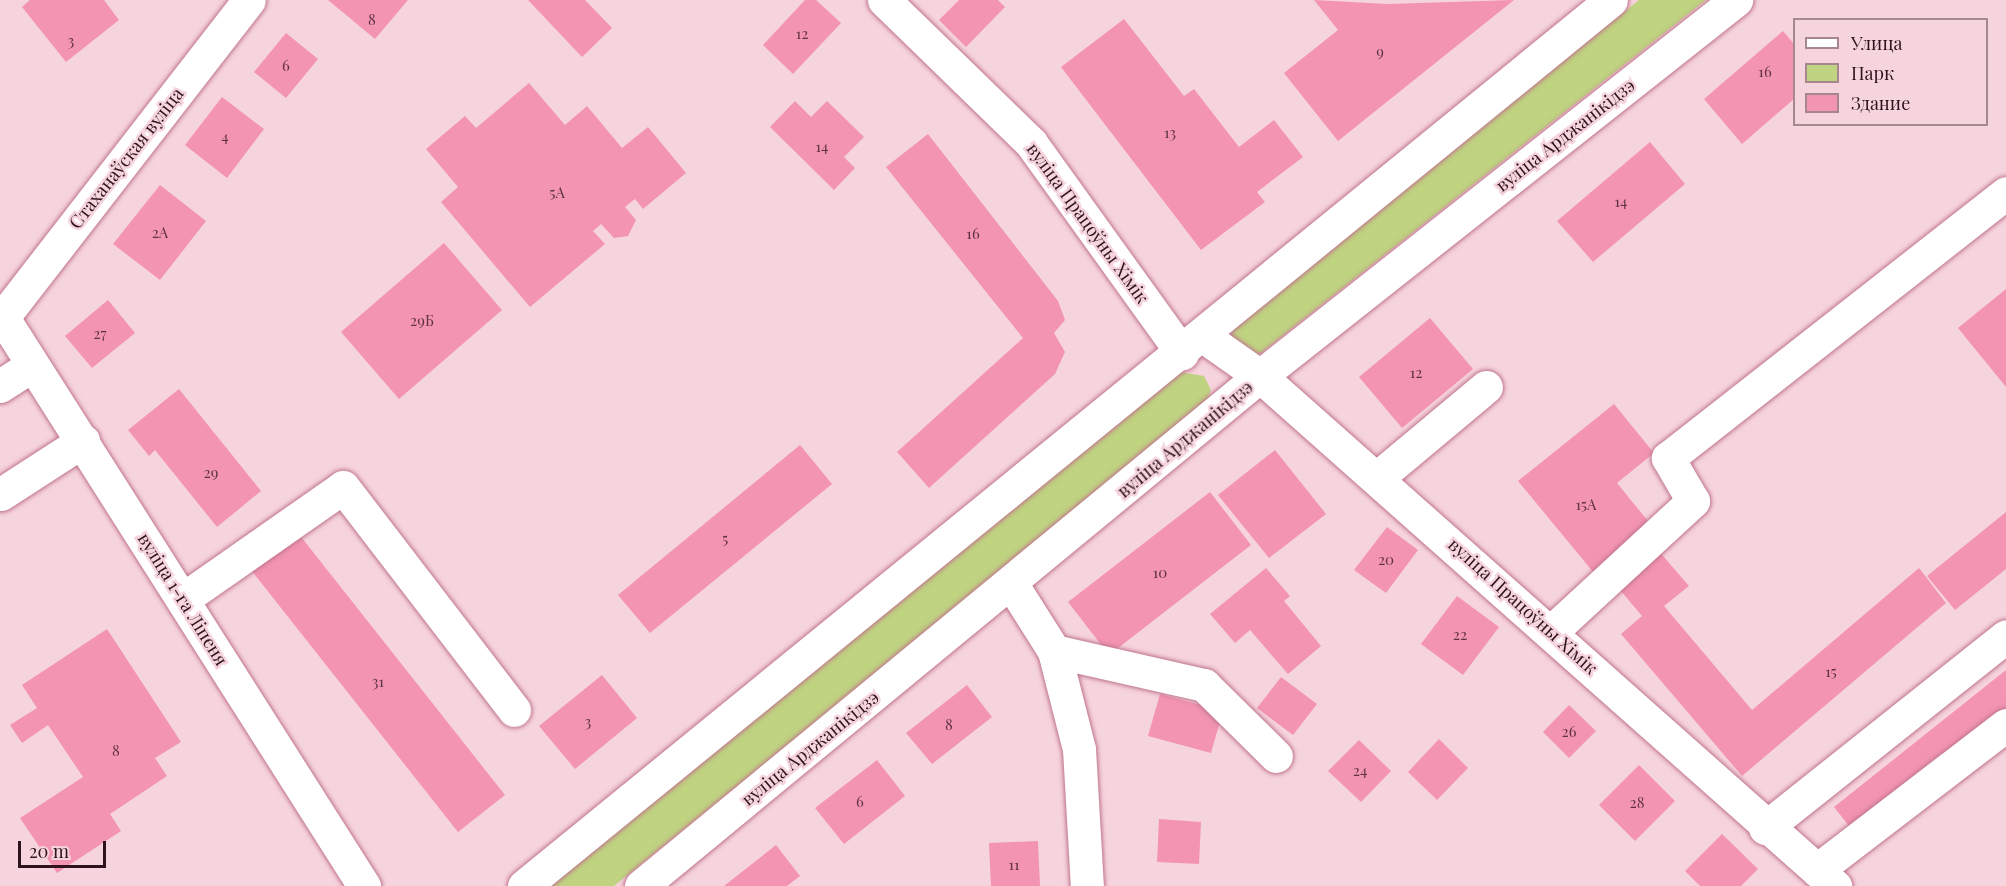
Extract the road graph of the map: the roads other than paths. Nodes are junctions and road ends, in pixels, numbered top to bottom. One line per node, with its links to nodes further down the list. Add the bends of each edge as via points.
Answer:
1 (249, 0): 6 (main road, Стаханаўская вуліца)
2 (884, 0): 7 (main road, вуліца Працоўны Хімік, via 1031,143)
3 (1611, 0): 7 (main road)
4 (1736, 0): 9 (main road, вуліца Арджанікідзэ)
5 (2006, 193): 17 (main road, via 1668,458 1693,501)
6 (1, 315): 8 (main road, вуліца 1-га Ліпеня)
7 (1192, 345): 9 (main road, вуліца Працоўны Хімік); 26 (main road)
8 (32, 365): 10 (main road); 12 (main road, вуліца 1-га Ліпеня)
9 (1260, 376): 13 (main road, вуліца Працоўны Хімік); 15 (main road, вуліца Арджанікідзэ)
10 (0, 386)
11 (1486, 387): 13 (main road)
12 (83, 441): 14 (main road); 16 (main road, вуліца 1-га Ліпеня)
13 (1377, 478): 17 (main road, вуліца Працоўны Хімік)
14 (1, 494)
15 (1011, 583): 19 (main road); 27 (main road, вуліца Арджанікідзэ)
16 (183, 599): 20 (main road, via 343,487); 25 (main road, вуліца 1-га Ліпеня)
17 (1552, 631): 23 (main road, вуліца Працоўны Хімік)
18 (2006, 636): 23 (main road)
19 (1054, 651): 22 (main road, via 1204,685); 28 (main road, via 1079,749)
20 (514, 710)
21 (2006, 725): 24 (main road)
22 (1276, 756)
23 (1765, 828): 24 (main road, вуліца Працоўны Хімік)
24 (1826, 878)
25 (364, 886)
26 (524, 886)
27 (641, 886)
28 (1087, 886)

